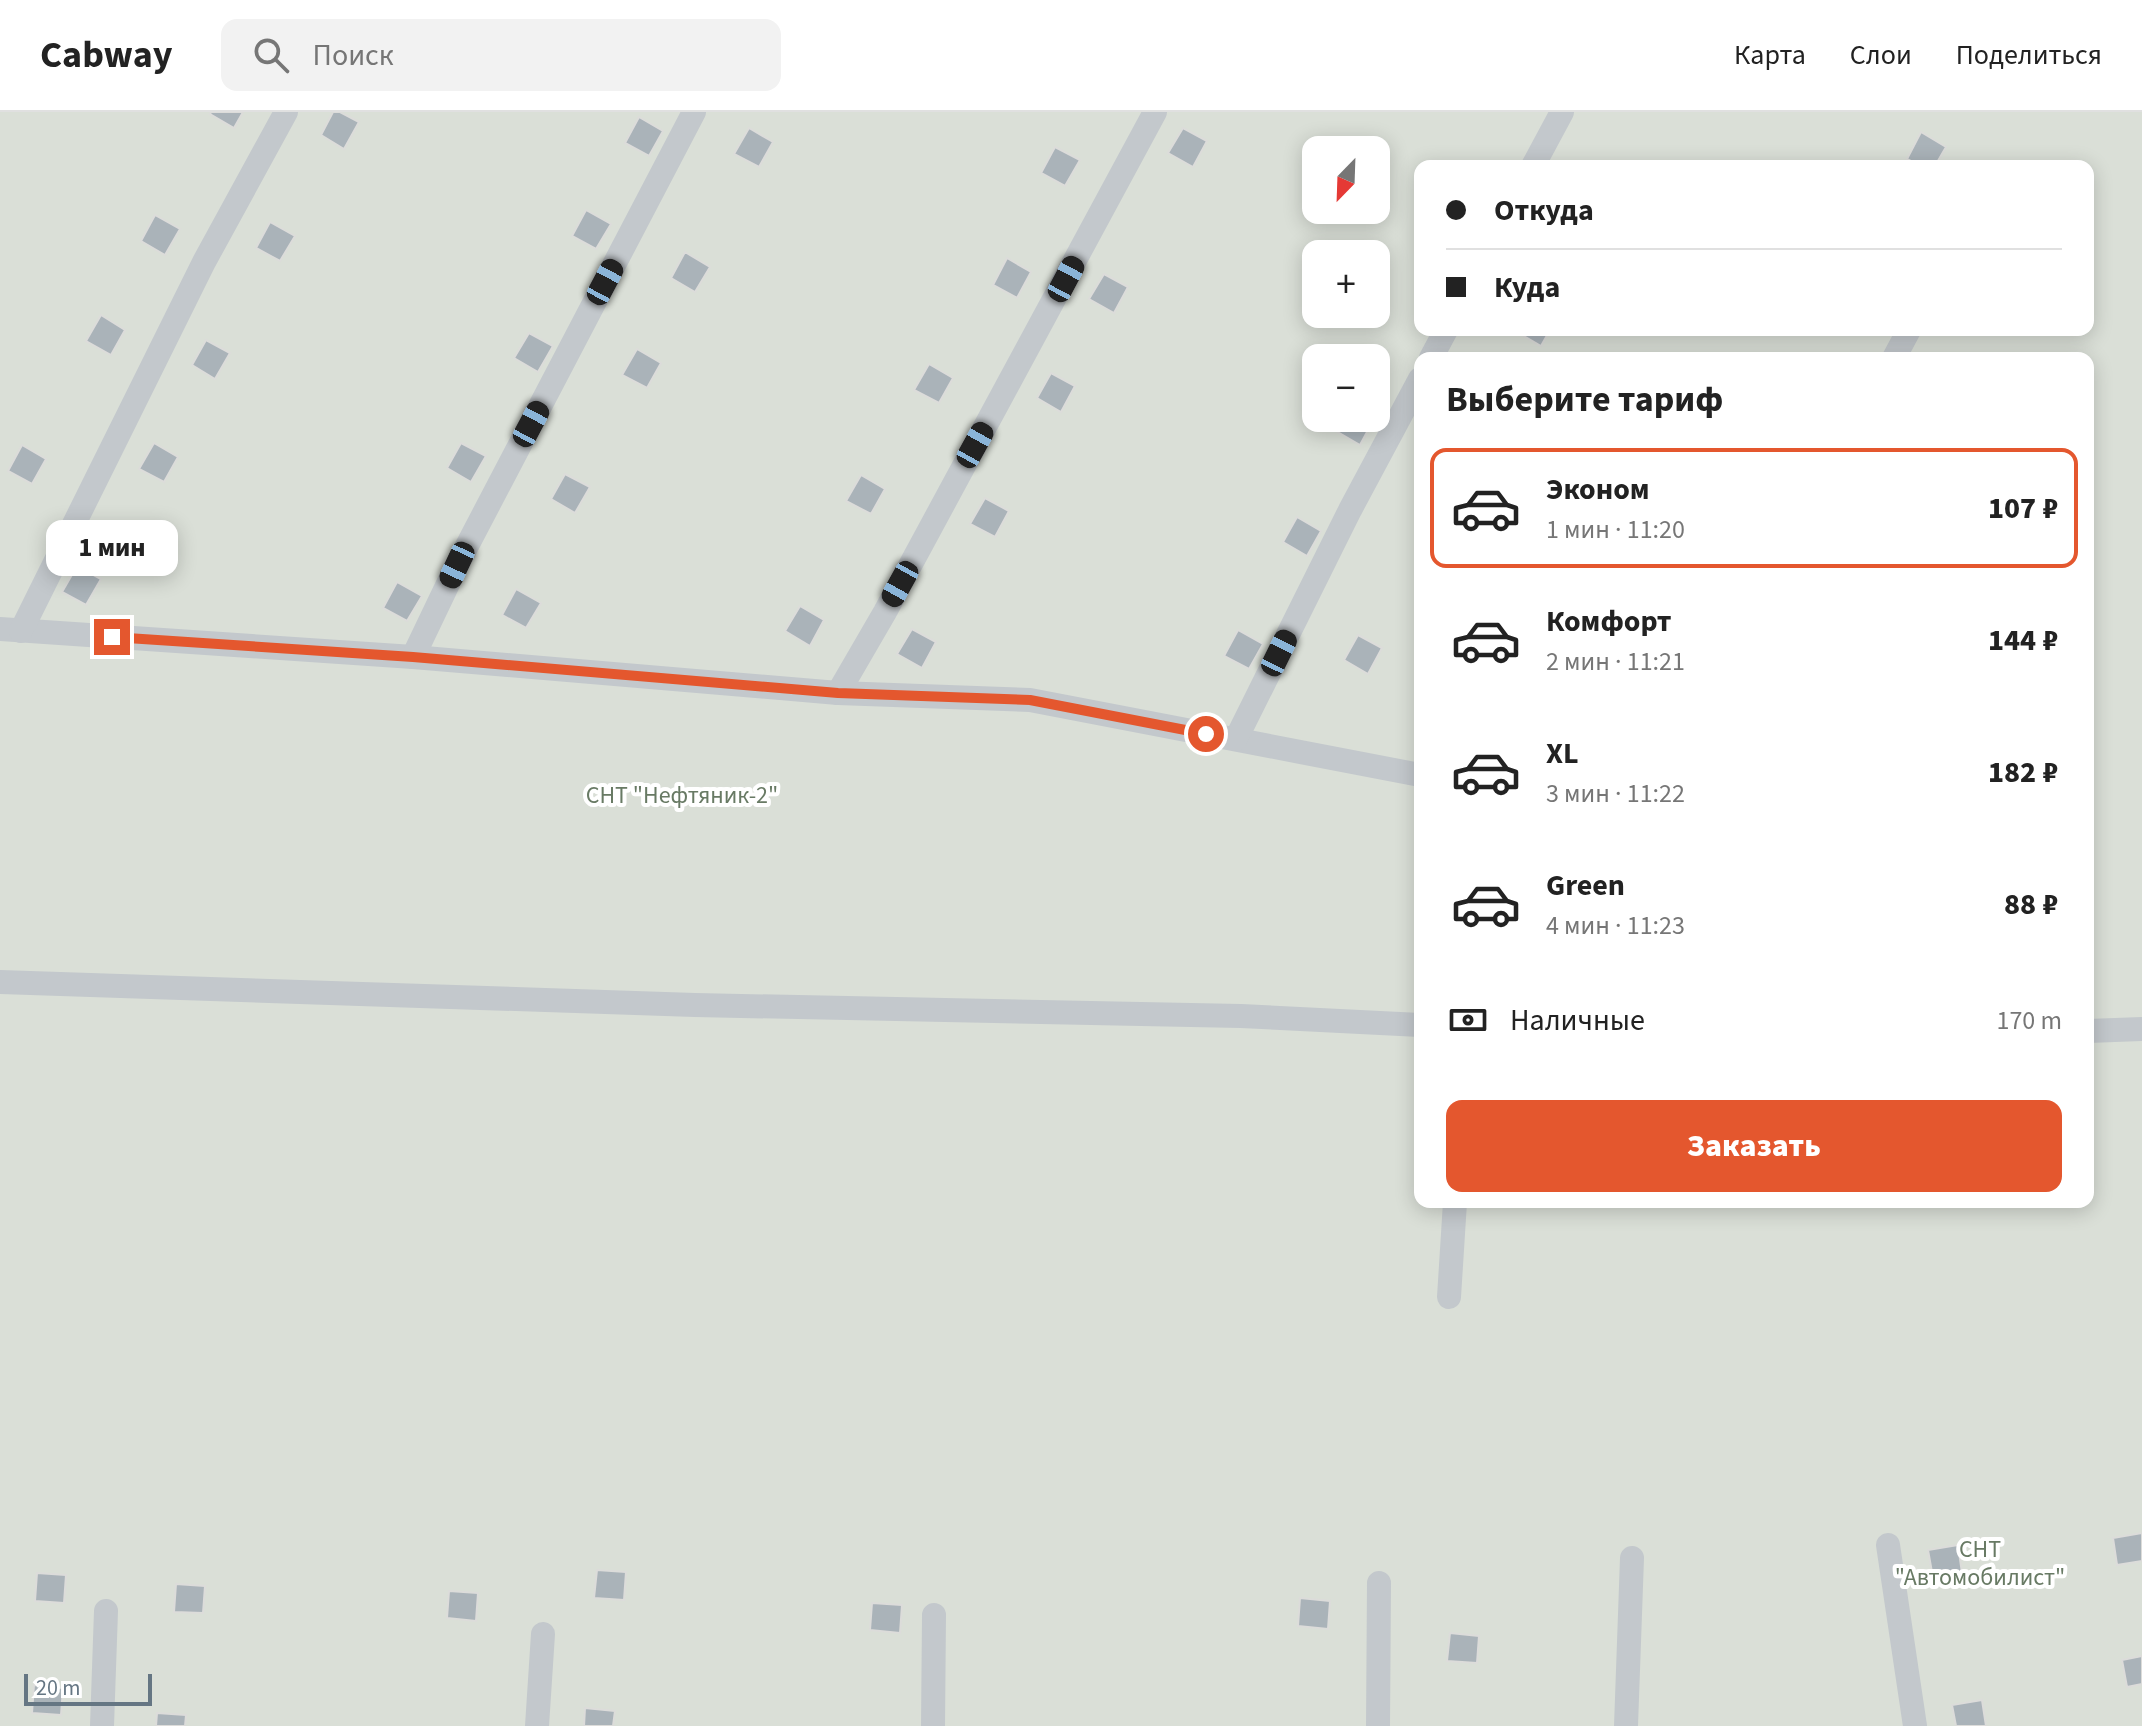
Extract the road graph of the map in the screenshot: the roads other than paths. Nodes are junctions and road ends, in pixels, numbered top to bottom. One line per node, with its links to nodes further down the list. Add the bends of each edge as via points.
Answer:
1 (286, 112): 7 (lane)
2 (694, 112): 8 (lane)
3 (1155, 112): 9 (lane)
4 (1562, 112): 5 (lane)
5 (1536, 160)
6 (1414, 390): 10 (lane)
7 (11, 630): 8 (lane)
8 (413, 657): 9 (lane)
9 (838, 693): 10 (lane, via 1030,700)
10 (1236, 739): 11 (lane)
11 (1414, 774)
12 (0, 982): 13 (lane)
13 (1414, 1025)
14 (2142, 1029): 15 (lane)
15 (2094, 1031)
16 (1455, 1208): 17 (lane)
17 (1449, 1297)
18 (1888, 1545): 29 (lane)
19 (1632, 1558): 28 (lane)
20 (1379, 1583): 27 (lane)
21 (106, 1611): 24 (lane)
22 (934, 1615): 26 (lane)
23 (543, 1634): 25 (lane)
24 (102, 1726)
25 (537, 1726)
26 (933, 1726)
27 (1378, 1726)
28 (1626, 1726)
29 (1915, 1726)

